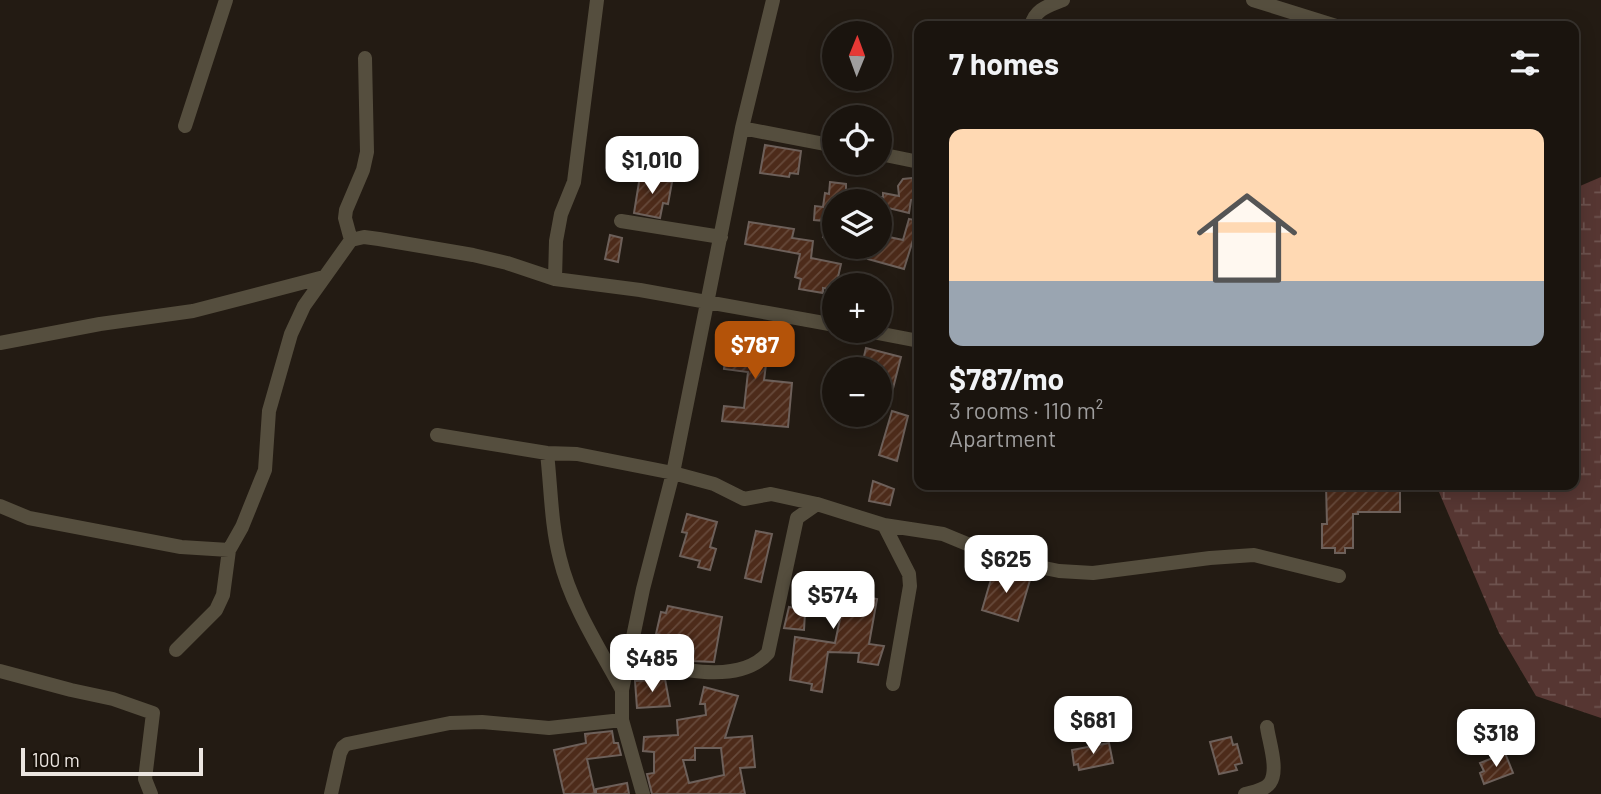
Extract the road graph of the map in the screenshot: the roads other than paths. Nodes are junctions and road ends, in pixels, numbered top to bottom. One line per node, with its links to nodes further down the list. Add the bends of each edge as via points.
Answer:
1 (226, 0): 9 (street)
2 (597, 0): 18 (street, via 574,182 556,241)
3 (773, 0): 10 (street)
4 (1063, 0): 6 (street, via 1040,9)
5 (1253, 0): 7 (street)
6 (1033, 21)
7 (1320, 21)
8 (365, 58): 16 (street, via 367,152 346,210)
9 (185, 126)
10 (742, 128): 11 (street); 15 (street)
11 (822, 143)
12 (892, 156): 13 (street)
13 (914, 161)
14 (621, 221): 15 (street)
15 (721, 237): 19 (street)
16 (351, 240): 17 (street); 18 (street, via 364,237 473,255)
17 (324, 277): 23 (street, via 193,311); 31 (street, via 291,334 269,411 265,470)
18 (555, 279): 19 (street)
19 (708, 302): 20 (street); 27 (street)
20 (822, 323)
21 (892, 336): 22 (street)
22 (914, 340)
23 (0, 344): 24 (street)
24 (0, 356)
25 (436, 435): 26 (street)
26 (547, 453): 27 (street, via 577,454); 37 (street, via 563,572)
27 (673, 473): 28 (street, via 744,499 771,494); 34 (street)
28 (817, 504): 30 (street); 34 (street, via 797,518 768,653 761,661 727,672 701,672)
29 (0, 506): 31 (street, via 29,518 181,547)
30 (884, 526): 32 (street, via 943,534 1006,560 1059,571 1093,573 1254,555); 36 (street, via 909,574 910,586)
31 (229, 550): 33 (street, via 223,595 216,610)
32 (1339, 576)
33 (176, 650)
34 (629, 659): 37 (street)
35 (0, 671): 40 (street, via 153,713 145,779)
36 (893, 684)
37 (622, 690): 38 (street)
38 (622, 720): 41 (street, via 549,728 450,723 347,744 340,753); 42 (street)
39 (1267, 727): 43 (street, via 1274,770 1271,782)
40 (150, 794)
41 (331, 794)
42 (643, 794)
43 (1245, 794)

